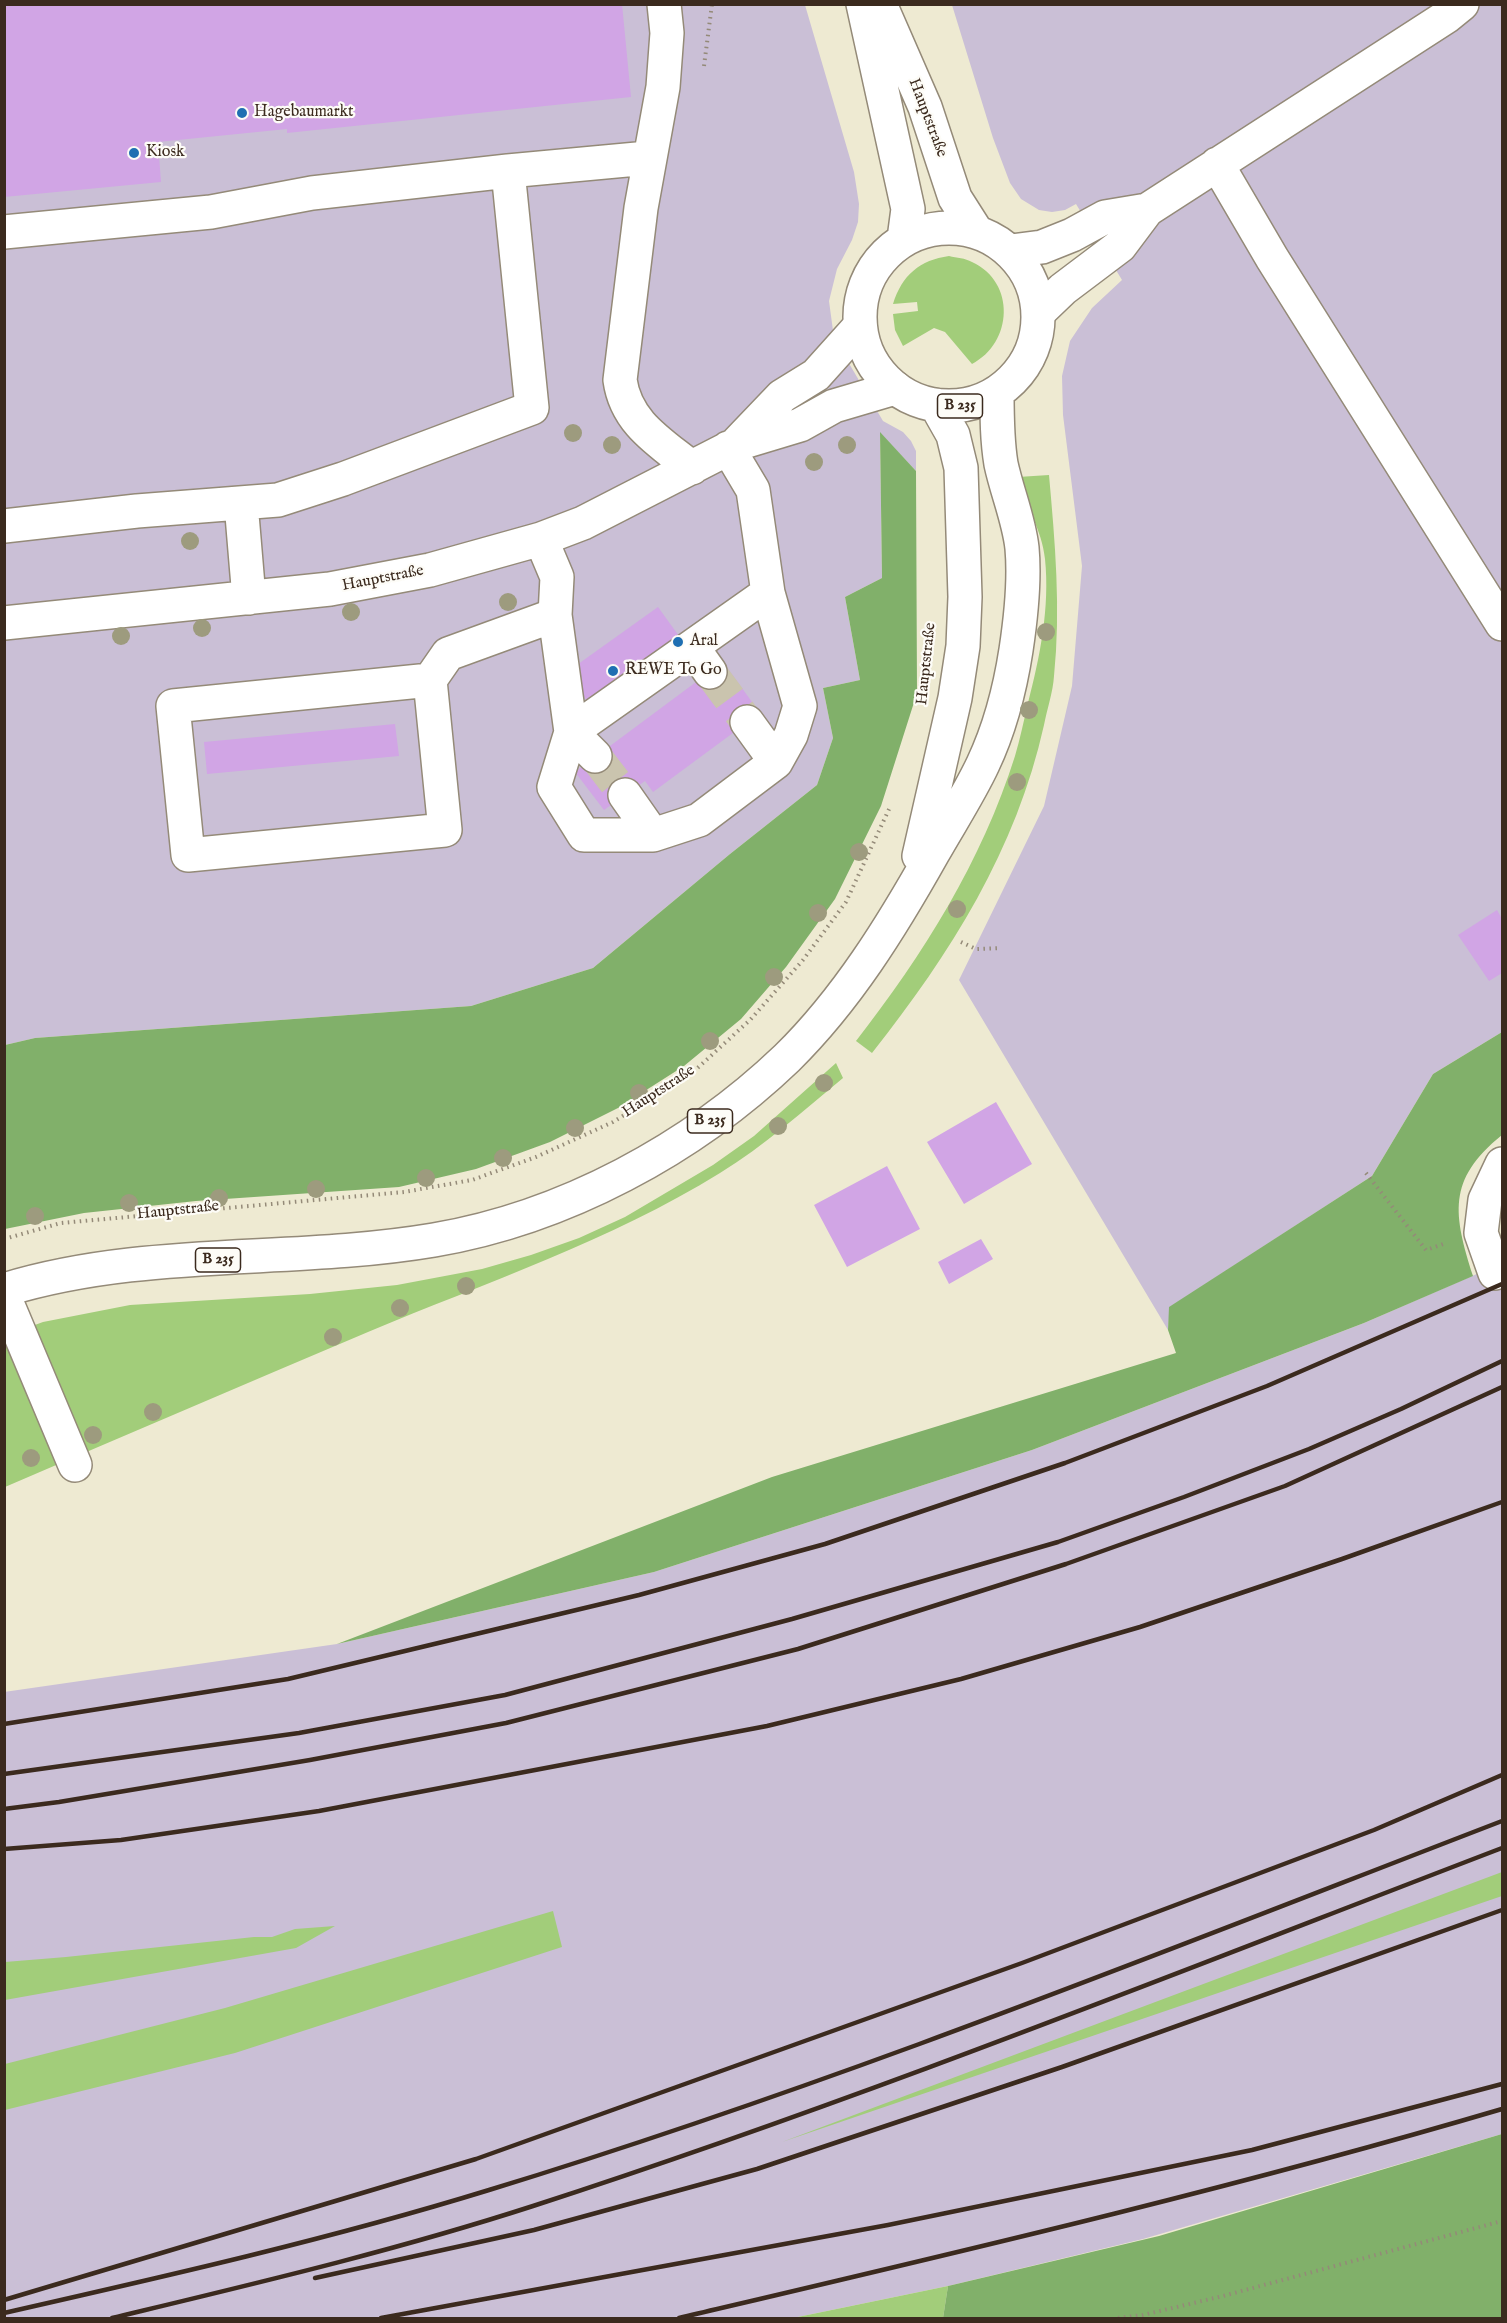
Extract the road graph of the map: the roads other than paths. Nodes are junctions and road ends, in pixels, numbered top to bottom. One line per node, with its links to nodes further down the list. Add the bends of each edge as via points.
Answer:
1 (664, 4): 5 (main road, via 667,33 663,87)
2 (863, 4): 11 (main road, Hauptstraße, via 908,209)
3 (880, 4): 9 (main road, Hauptstraße, via 925,107 956,198)
4 (1462, 4): 6 (main road)
5 (648, 158): 7 (main road); 19 (main road, via 620,380 622,395 636,421)
6 (1217, 164): 8 (main road); 27 (main road)
7 (508, 171): 10 (main road, via 312,193 211,212); 20 (main road, via 532,408 321,486 278,500)
8 (1147, 210): 12 (main road, via 1105,217 1042,247); 13 (main road, via 1120,246)
9 (975, 231): 11 (main road, B 235, via 939,228); 12 (main road, B 235)
10 (4, 232)
11 (904, 239): 14 (main road, B 235, via 884,255 869,276 861,301)
12 (1011, 251): 13 (main road, B 235, via 1031,280)
13 (1039, 312): 16 (main road, B 235, via 1037,337 1028,360 1014,380)
14 (860, 326): 15 (main road, B 235, via 871,361); 18 (main road, Hauptstraße, via 816,375 782,396)
15 (895, 388): 17 (main road, B 235); 18 (main road, Hauptstraße, via 834,406 800,425)
16 (997, 393): 17 (main road, B 235, via 978,402); 35 (main road, Hauptstraße / B 235, via 1001,464 1022,546 1021,600 1008,697 984,763)
17 (936, 405): 35 (main road, Hauptstraße / B 235, via 953,435 961,468 963,646 956,698)
18 (733, 446): 19 (main road, Hauptstraße); 23 (main road, via 753,490)
19 (692, 468): 22 (main road, Hauptstraße, via 583,523)
20 (241, 503): 21 (main road); 24 (main road)
21 (4, 526)
22 (541, 539): 24 (main road, Hauptstraße, via 430,570 330,589); 25 (main road, via 556,577)
23 (768, 593): 30 (main road, via 701,660); 32 (main road, via 800,705 791,735)
24 (249, 598): 26 (main road, Hauptstraße)
25 (555, 615): 28 (main road, via 448,654); 30 (main road)
26 (4, 623)
27 (1503, 624)
28 (430, 681): 28 (main road, via 173,705 188,855 445,830)
29 (747, 722): 32 (main road)
30 (571, 732): 31 (main road); 34 (main road, via 554,787 584,835)
31 (595, 756)
32 (776, 762): 34 (main road, via 699,820)
33 (625, 795): 34 (main road)
34 (653, 835)
35 (909, 895): 38 (main road, Hauptstraße / B 235, via 865,965 789,1056 745,1096 697,1130 591,1191 533,1214 433,1240 295,1255 119,1265)
36 (1503, 1164): 37 (main road, via 1485,1200 1481,1233)
37 (1496, 1273)
38 (4, 1290)
39 (4, 1296): 40 (main road)
40 (75, 1465)

